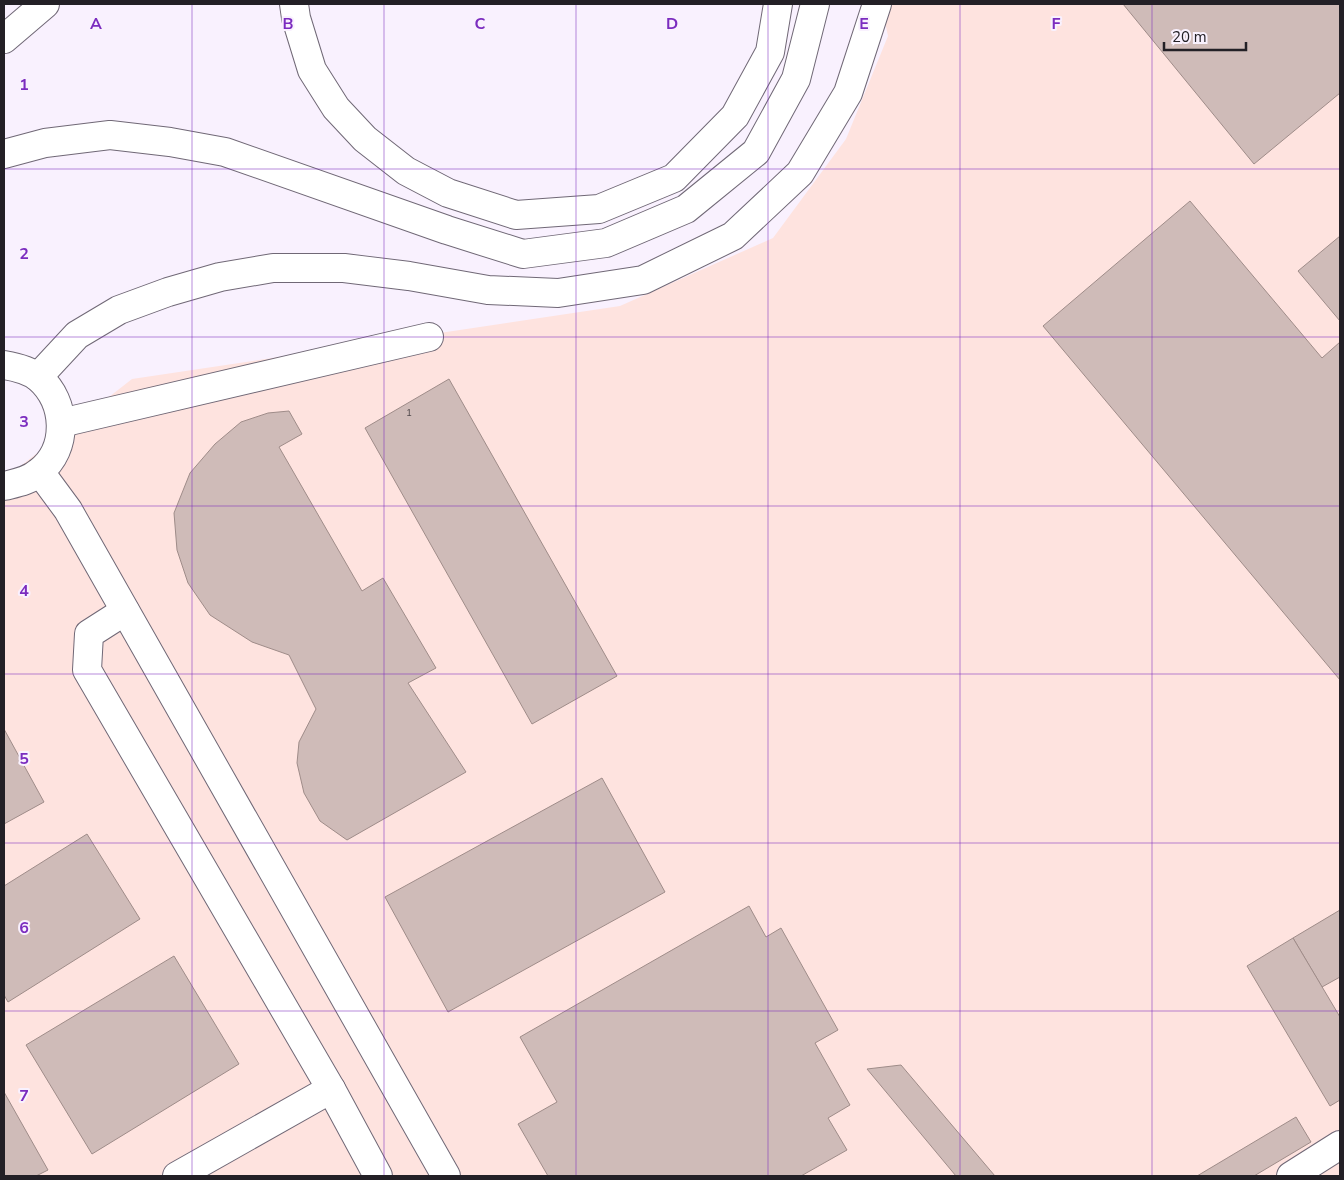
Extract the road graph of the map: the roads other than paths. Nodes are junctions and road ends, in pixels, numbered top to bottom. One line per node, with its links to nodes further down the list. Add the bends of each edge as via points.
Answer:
1 (45, 4): 6 (main road)
2 (294, 4): 3 (main road, via 312,70 336,108 365,139 406,171 448,193 516,215 599,209 674,178 736,116 770,52)
3 (778, 4)
4 (815, 4): 7 (main road, via 796,79 756,152 686,209 606,242 523,254 225,152 170,142 110,135 45,143)
5 (878, 4): 10 (main road, via 848,93 800,172 733,236 642,280 558,293 488,290 344,268 273,268 220,277 119,310 77,335)
6 (4, 39)
7 (4, 154)
8 (429, 337): 11 (main road)
9 (4, 365): 10 (main road)
10 (38, 377): 11 (main road, via 58,406)
11 (61, 423): 12 (main road, via 59,441 52,458)
12 (40, 472): 13 (main road, via 23,482); 14 (main road, via 68,510)
13 (4, 486)
14 (125, 611): 15 (main road, via 89,634 87,670); 19 (main road)
15 (330, 1089): 17 (main road); 18 (main road)
16 (1340, 1145): 20 (main road)
17 (177, 1176)
18 (378, 1176)
19 (446, 1176)
20 (1291, 1176)

